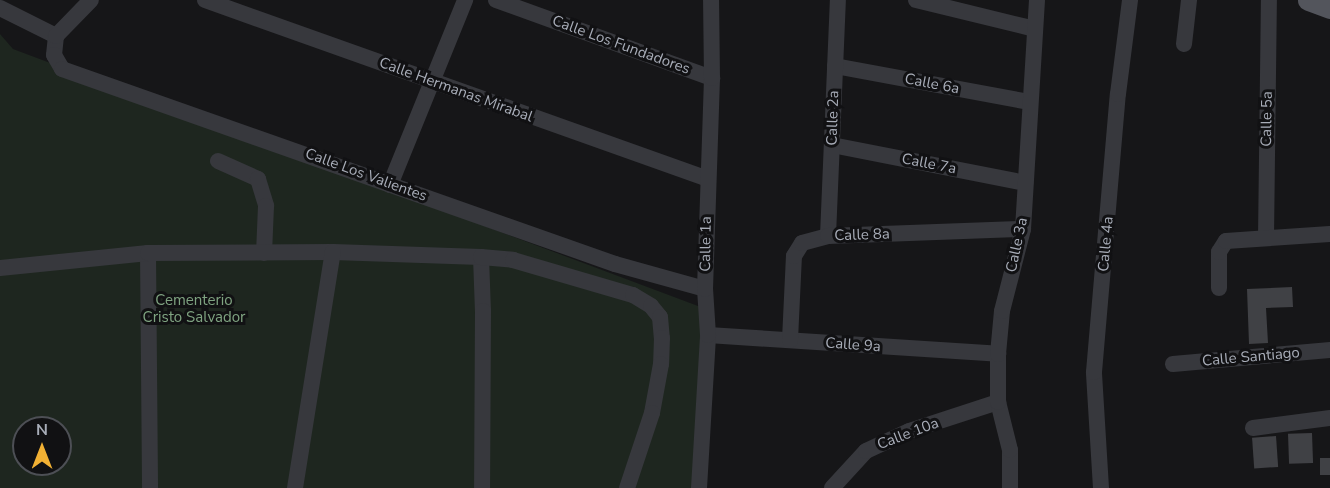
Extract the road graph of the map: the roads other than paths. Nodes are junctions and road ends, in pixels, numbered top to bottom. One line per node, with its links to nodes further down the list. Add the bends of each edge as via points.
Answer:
1 (91, 0): 16 (street)
2 (205, 0): 20 (street, Calle Hermanas Mirabal)
3 (465, 0): 20 (street)
4 (496, 0): 19 (street, Calle Los Fundadores)
5 (711, 0): 19 (street, Calle 1a)
6 (838, 0): 18 (street, Calle 2a)
7 (916, 0): 15 (street)
8 (1037, 0): 15 (street, Calle 3a)
9 (1130, 0): 53 (street, Calle 4a, via 1094,372)
10 (1189, 0): 17 (street)
11 (1269, 0): 30 (street, Calle 5a)
12 (1308, 0): 14 (main road)
13 (0, 8): 16 (street)
14 (1330, 8)
15 (1035, 29): 21 (street, Calle 3a)
16 (56, 36): 26 (street, Calle Los Valientes, via 54,55 62,69)
17 (1184, 44)
18 (835, 66): 21 (street, Calle 6a); 22 (street, Calle 2a)
19 (712, 78): 24 (street, Calle 1a)
20 (432, 82): 24 (street, Calle Hermanas Mirabal); 26 (street)
21 (1029, 102): 25 (street, Calle 3a)
22 (832, 145): 25 (street, Calle 7a); 29 (street, Calle 2a)
23 (218, 161): 33 (street, via 258,179 266,206)
24 (708, 180): 37 (street, Calle 1a)
25 (1025, 183): 27 (street, Calle 3a)
26 (390, 185): 37 (street, Calle Los Valientes, via 615,264)
27 (1023, 229): 29 (street, Calle 8a); 41 (street, Calle 3a, via 1002,311)
28 (1330, 234): 30 (street)
29 (828, 236): 39 (street, Calle 8a, via 802,243 794,256)
30 (1266, 238): 36 (street, via 1226,241 1221,245)
31 (333, 252): 33 (street); 34 (street); 47 (street)
32 (148, 253): 33 (street); 35 (street); 46 (street)
33 (264, 253)
34 (481, 256): 48 (street); 49 (street, via 513,260 633,295 660,317 661,364 652,413)
35 (0, 268)
36 (1219, 288)
37 (705, 290): 38 (street, Calle 1a)
38 (708, 335): 39 (street, Calle 9a); 50 (street, Calle 1a)
39 (790, 340): 41 (street, Calle 9a)
40 (1330, 350): 42 (street, Calle Santiago)
41 (998, 354): 43 (street, Calle 3a)
42 (1173, 364)
43 (998, 402): 51 (street, Calle 10a, via 909,430 866,451); 52 (street, Calle 3a, via 1010,450)
44 (1330, 418): 45 (street)
45 (1253, 428)
46 (150, 488)
47 (295, 488)
48 (482, 488)
49 (627, 488)
50 (699, 488)
51 (832, 488)
52 (1010, 488)
53 (1101, 488)

